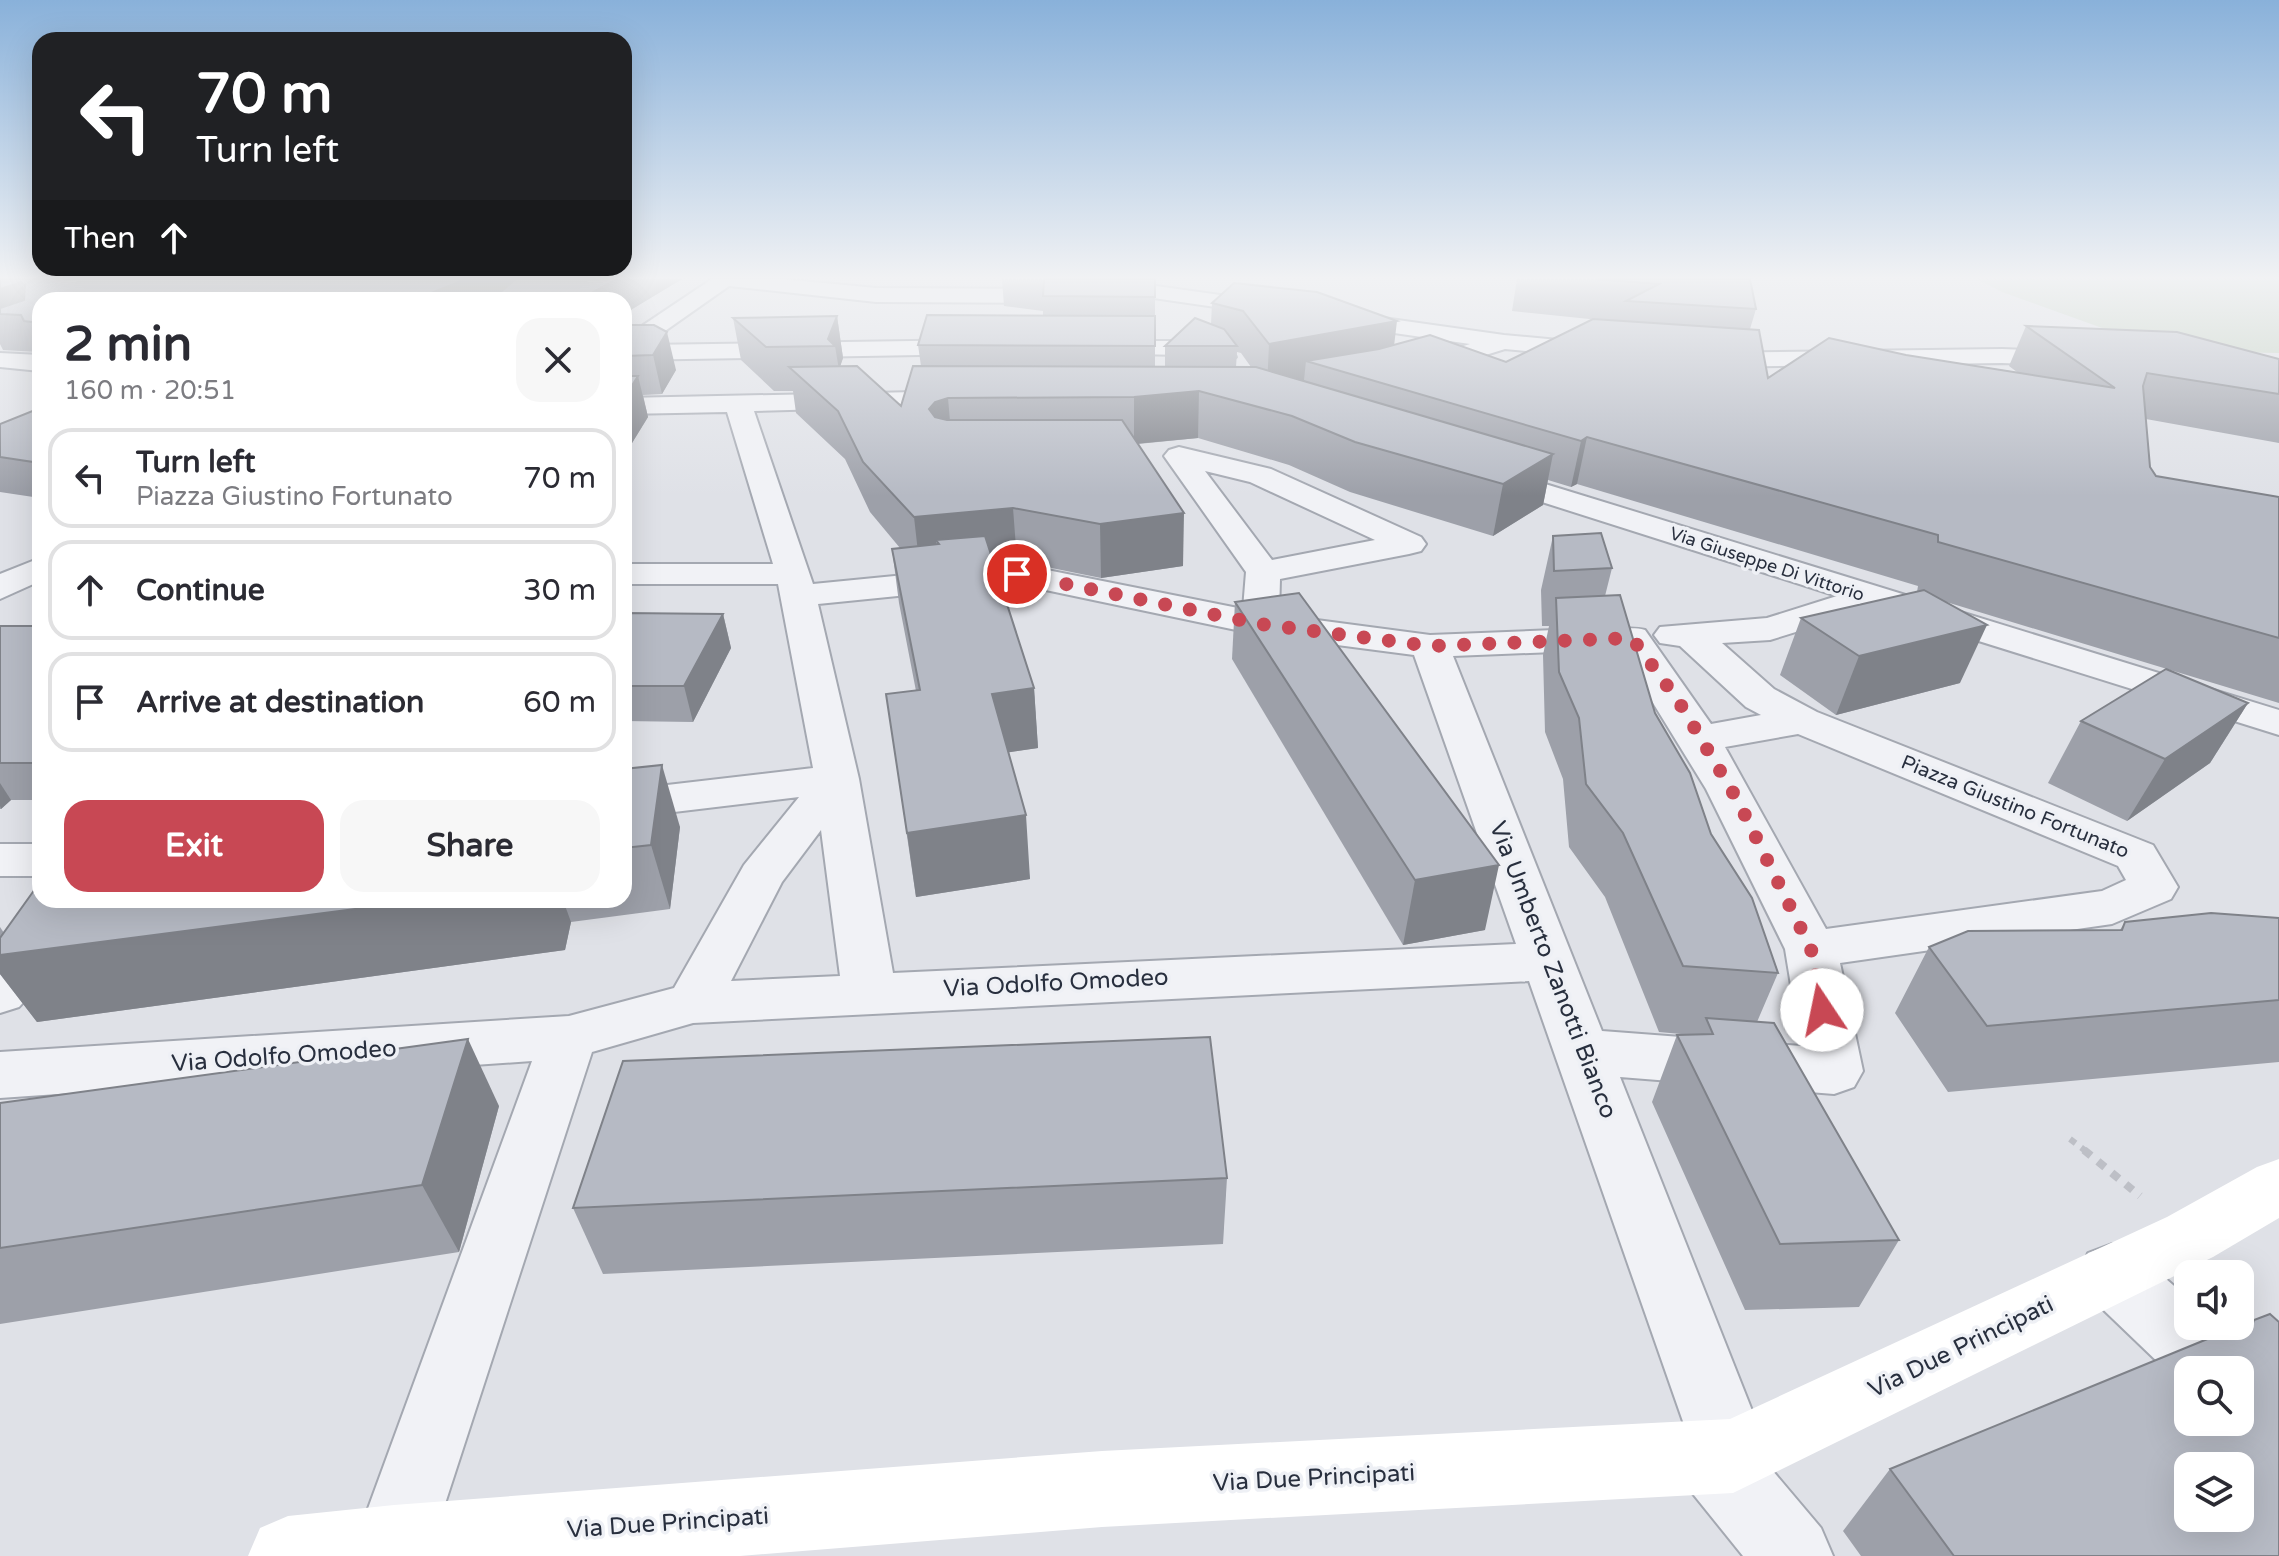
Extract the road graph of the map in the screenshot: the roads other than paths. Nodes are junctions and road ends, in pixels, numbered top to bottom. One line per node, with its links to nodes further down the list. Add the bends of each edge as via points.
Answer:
1 (897, 352): 13 (street)
2 (1203, 352): 10 (street, via 1222,355)
3 (1472, 352): 11 (street)
4 (1611, 352): 5 (street)
5 (1626, 353)
6 (1687, 358): 7 (street)
7 (2092, 359)
8 (0, 360): 9 (street)
9 (32, 362)
10 (1246, 372)
11 (1396, 374)
12 (995, 399): 13 (street)
13 (871, 400): 14 (street)
14 (738, 403): 15 (street); 20 (street)
15 (632, 406)
16 (1459, 466): 23 (street, Via Giuseppe Di Vittorio)
17 (32, 572): 22 (street)
18 (1263, 572): 18 (street, via 1409,544 1260,475 1164,456); 24 (street)
19 (632, 575): 20 (street)
20 (794, 585): 24 (street, via 1017,574); 31 (street)
21 (32, 588): 22 (street)
22 (0, 590)
23 (1870, 597): 25 (street, via 1770,629); 29 (street, Via Giuseppe Di Vittorio)
24 (1260, 624): 27 (street)
25 (1689, 634): 26 (street); 28 (street, Piazza Giustino Fortunato, via 1760,698)
26 (1632, 638): 27 (street); 30 (street)
27 (1430, 646): 37 (street, Via Umberto Zanotti Bianco)
28 (1802, 721): 30 (street); 36 (street, Piazza Giustino Fortunato, via 2136,856 2154,887 2112,907)
29 (2279, 723)
30 (1701, 738): 36 (street)
31 (837, 779): 32 (street); 38 (street); 40 (street, via 761,876)
32 (632, 803)
33 (0, 860): 34 (street)
34 (32, 860)
35 (86, 908): 39 (street)
36 (1811, 949): 42 (street, via 1834,1071)
37 (1548, 961): 38 (street, Via Odolfo Omodeo); 42 (street, Via Umberto Zanotti Bianco)
38 (869, 992): 40 (street, Via Odolfo Omodeo)
39 (0, 993)
40 (693, 1003): 41 (street, Via Odolfo Omodeo)
41 (569, 1037): 43 (street, Via Odolfo Omodeo); 48 (street)
42 (1585, 1052): 47 (street, Via Umberto Zanotti Bianco)
43 (0, 1075)
44 (2279, 1186): 45 (street, Via Due Principati)
45 (2112, 1274): 46 (street); 47 (street, Via Due Principati)
46 (2202, 1356)
47 (1722, 1456): 48 (street, Via Due Principati, via 1102,1489); 50 (street, Via Umberto Zanotti Bianco)
48 (394, 1544): 49 (street, Via Due Principati)
49 (288, 1556)
50 (1793, 1556)

